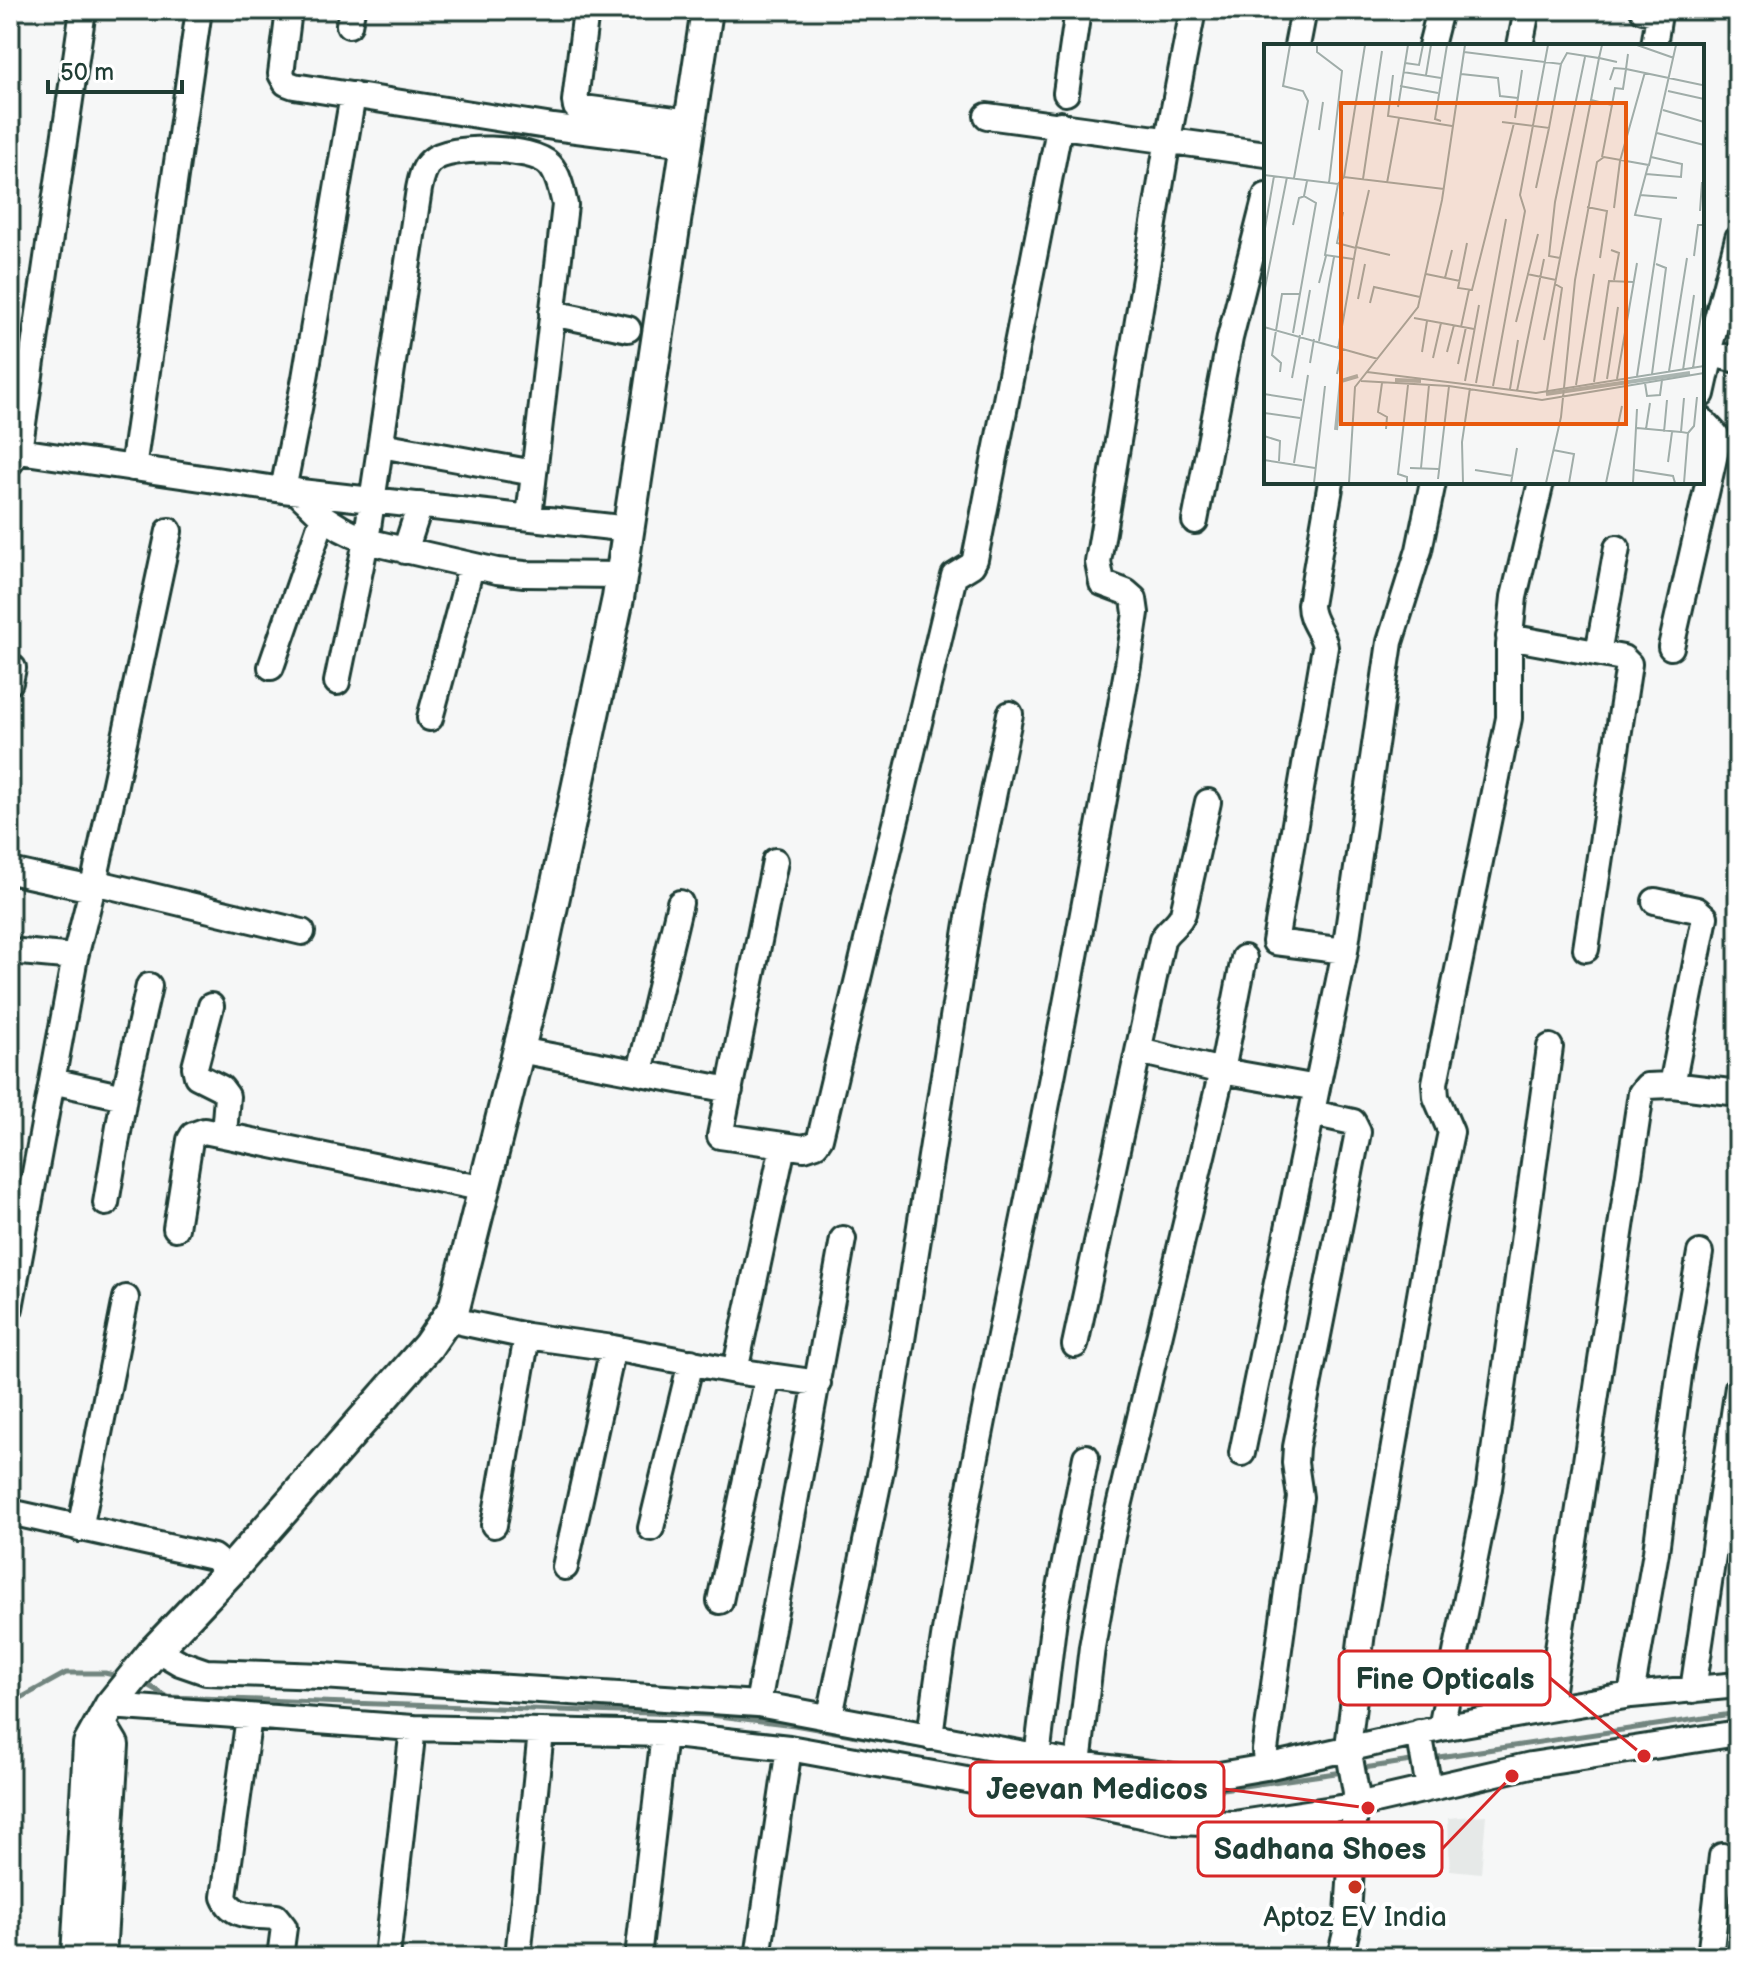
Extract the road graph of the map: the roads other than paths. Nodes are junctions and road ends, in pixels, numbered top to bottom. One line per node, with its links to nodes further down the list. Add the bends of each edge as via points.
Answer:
1 (83, 10): 32 (street)
2 (199, 10): 33 (street)
3 (289, 10): 17 (street, via 283,79 294,86)
4 (586, 10): 20 (street, via 576,107)
5 (707, 10): 20 (main road)
6 (1078, 10): 16 (street)
7 (1193, 10): 21 (street)
8 (1304, 10): 12 (street)
9 (1440, 10): 13 (street)
10 (1527, 10): 14 (street)
11 (1654, 11): 15 (street)
12 (1297, 44)
13 (1432, 44)
14 (1520, 44)
15 (1654, 44)
16 (1066, 93)
17 (353, 95): 20 (street, via 553,127); 38 (street)
18 (987, 116): 19 (street)
19 (1060, 124): 21 (street); 85 (street, via 975,559 954,576 820,1138 811,1147)
20 (688, 133): 44 (main road)
21 (1168, 139): 22 (street); 124 (street, via 1098,562 1102,583 1134,599 1136,613 1067,1006 945,1626)
22 (1264, 154)
23 (1264, 204): 43 (street, via 1230,338)
24 (1738, 238): 27 (street)
25 (552, 313): 26 (street); 31 (street, via 565,205 551,166 533,155 470,150 454,150 428,163 419,189); 34 (street)
26 (628, 329)
27 (1707, 353): 28 (street); 29 (street)
28 (1738, 360)
29 (1704, 378)
30 (1704, 422): 52 (street, via 1716,435 1717,445)
31 (381, 445): 34 (street); 39 (street)
32 (14, 457): 33 (street)
33 (133, 468): 38 (street)
34 (534, 473): 42 (street)
35 (1331, 484): 67 (street, via 1310,605 1325,647 1275,942)
36 (1433, 484): 67 (street, via 1419,550 1390,642)
37 (1541, 484): 51 (street)
38 (289, 490): 39 (street); 41 (street)
39 (373, 499): 40 (street); 46 (street)
40 (420, 505): 42 (street); 48 (street)
41 (323, 517): 46 (street); 54 (street)
42 (529, 517): 44 (street)
43 (1195, 521)
44 (629, 529): 50 (main road)
45 (169, 531): 61 (street)
46 (366, 541): 48 (street); 55 (street)
47 (1617, 548): 53 (street)
48 (405, 551): 49 (street)
49 (471, 567): 50 (street, via 524,574); 57 (street)
50 (622, 575): 73 (main road)
51 (1509, 637): 53 (street); 126 (street, via 1509,718 1435,1083 1451,1132 1362,1632)
52 (1671, 647)
53 (1598, 653): 65 (street, via 1623,658 1630,668)
54 (271, 667)
55 (337, 682)
56 (1010, 714): 117 (street, via 971,904 883,1460)
57 (430, 718)
58 (1208, 802): 74 (street, via 1180,922 1162,940)
59 (775, 861): 80 (street)
60 (10, 871): 61 (street)
61 (93, 885): 64 (street); 68 (street)
62 (1655, 901): 78 (street, via 1697,910 1705,917)
63 (680, 903): 76 (street)
64 (302, 932)
65 (1586, 949)
66 (10, 951): 68 (street)
67 (1345, 951): 79 (street)
68 (75, 957): 77 (street)
69 (1244, 958): 75 (street)
70 (149, 986): 82 (street)
71 (211, 1006): 84 (street, via 195,1067 197,1076 227,1096)
72 (1550, 1047): 123 (street, via 1489,1488)
73 (519, 1050): 76 (street); 86 (main road)
74 (1139, 1051): 75 (street); 95 (street)
75 (1222, 1071): 79 (street); 128 (street, via 1112,1536)
76 (640, 1072): 80 (street)
77 (52, 1081): 82 (street); 92 (street)
78 (1672, 1085): 81 (street); 116 (street, via 1647,1086 1639,1100)
79 (1317, 1088): 83 (street)
80 (730, 1090): 85 (street, via 720,1136)
81 (1738, 1093)
82 (124, 1097): 87 (street)
83 (1312, 1113): 102 (street); 129 (street, via 1353,1122 1358,1132 1296,1447 1300,1497)
84 (224, 1134): 86 (street); 88 (street, via 198,1132 190,1140)
85 (783, 1146): 98 (street)
86 (485, 1189): 93 (main road)
87 (106, 1203)
88 (176, 1228)
89 (843, 1239): 100 (street)
90 (1700, 1253): 114 (street)
91 (126, 1298): 107 (street)
92 (10, 1308)
93 (447, 1319): 94 (street); 109 (main road)
94 (527, 1336): 96 (street); 105 (street)
95 (1075, 1345)
96 (613, 1348): 97 (street); 108 (street)
97 (691, 1362): 98 (street); 106 (street)
98 (735, 1371): 99 (street)
99 (768, 1376): 100 (street); 110 (street)
100 (818, 1383): 115 (street)
101 (1738, 1387): 113 (street)
102 (1242, 1453)
103 (1086, 1457): 127 (street, via 1054,1618)
104 (10, 1512): 107 (street)
105 (494, 1525)
106 (651, 1528)
107 (80, 1529): 109 (street, via 213,1557)
108 (565, 1567)
109 (230, 1571): 112 (main road)
110 (720, 1601)
111 (1738, 1685): 113 (street)
112 (126, 1687): 115 (street, via 180,1663 206,1672); 118 (street); 133 (main road, via 89,1744); 134 (main road, via 113,1745)
113 (1693, 1690): 114 (street)
114 (1631, 1695): 116 (street)
115 (758, 1704): 117 (street)
116 (1549, 1709): 123 (street)
117 (830, 1716): 124 (street)
118 (249, 1717): 119 (street); 135 (street, via 224,1897 239,1913 276,1917 284,1927)
119 (413, 1728): 120 (street); 136 (street)
120 (541, 1732): 122 (street); 137 (street)
121 (1738, 1733): 130 (street)
122 (664, 1734): 125 (street); 138 (street)
123 (1427, 1734): 126 (street); 130 (street)
124 (930, 1737): 127 (street)
125 (789, 1748): 131 (street, via 1175,1822 1234,1824); 139 (street)
126 (1349, 1753): 129 (street); 131 (street)
127 (1037, 1757): 128 (street)
128 (1078, 1764): 129 (street, via 1196,1779)
129 (1266, 1767)
130 (1428, 1781): 131 (street)
131 (1354, 1799): 140 (street, via 1347,1929)
132 (1722, 1856): 141 (street)
133 (77, 1957)
134 (100, 1957)
135 (280, 1957)
136 (387, 1957)
137 (518, 1957)
138 (638, 1957)
139 (758, 1957)
140 (1340, 1957)
141 (1710, 1957)

